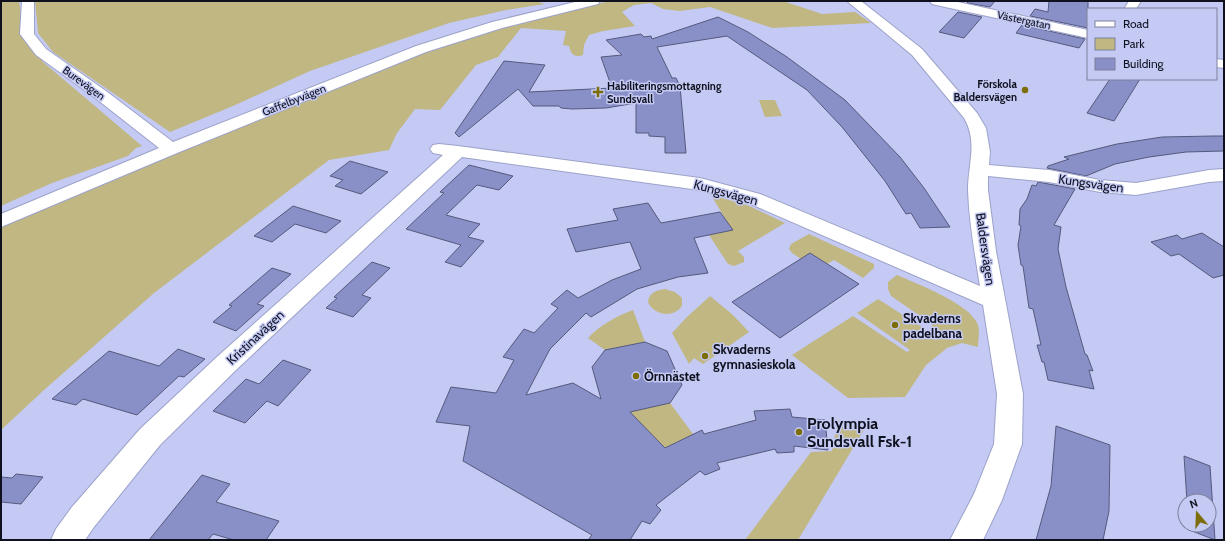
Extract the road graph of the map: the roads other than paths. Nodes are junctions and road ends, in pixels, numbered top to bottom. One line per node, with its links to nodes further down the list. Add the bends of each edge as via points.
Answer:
1 (28, 1): 6 (street, Burevägen, via 27,34 41,52)
2 (594, 1): 6 (street, Gaffelbyvägen, via 533,15 454,38)
3 (853, 1): 8 (street, Baldersvägen, via 917,52 972,116 978,128)
4 (936, 1): 5 (street, Västergatan)
5 (1087, 34)
6 (171, 149): 10 (street, Gaffelbyvägen)
7 (449, 150): 11 (street, Kungsvägen, via 700,184 753,198); 12 (street, Kristinavägen, via 150,437 83,517)
8 (981, 170): 9 (street, Kungsvägen, via 1041,175 1100,186 1136,189); 11 (street, Baldersvägen, via 978,190)
9 (1224, 175)
10 (1, 221)
11 (994, 301): 13 (street, Baldersvägen, via 1010,394 1008,444 987,500)
12 (68, 540)
13 (966, 540)

